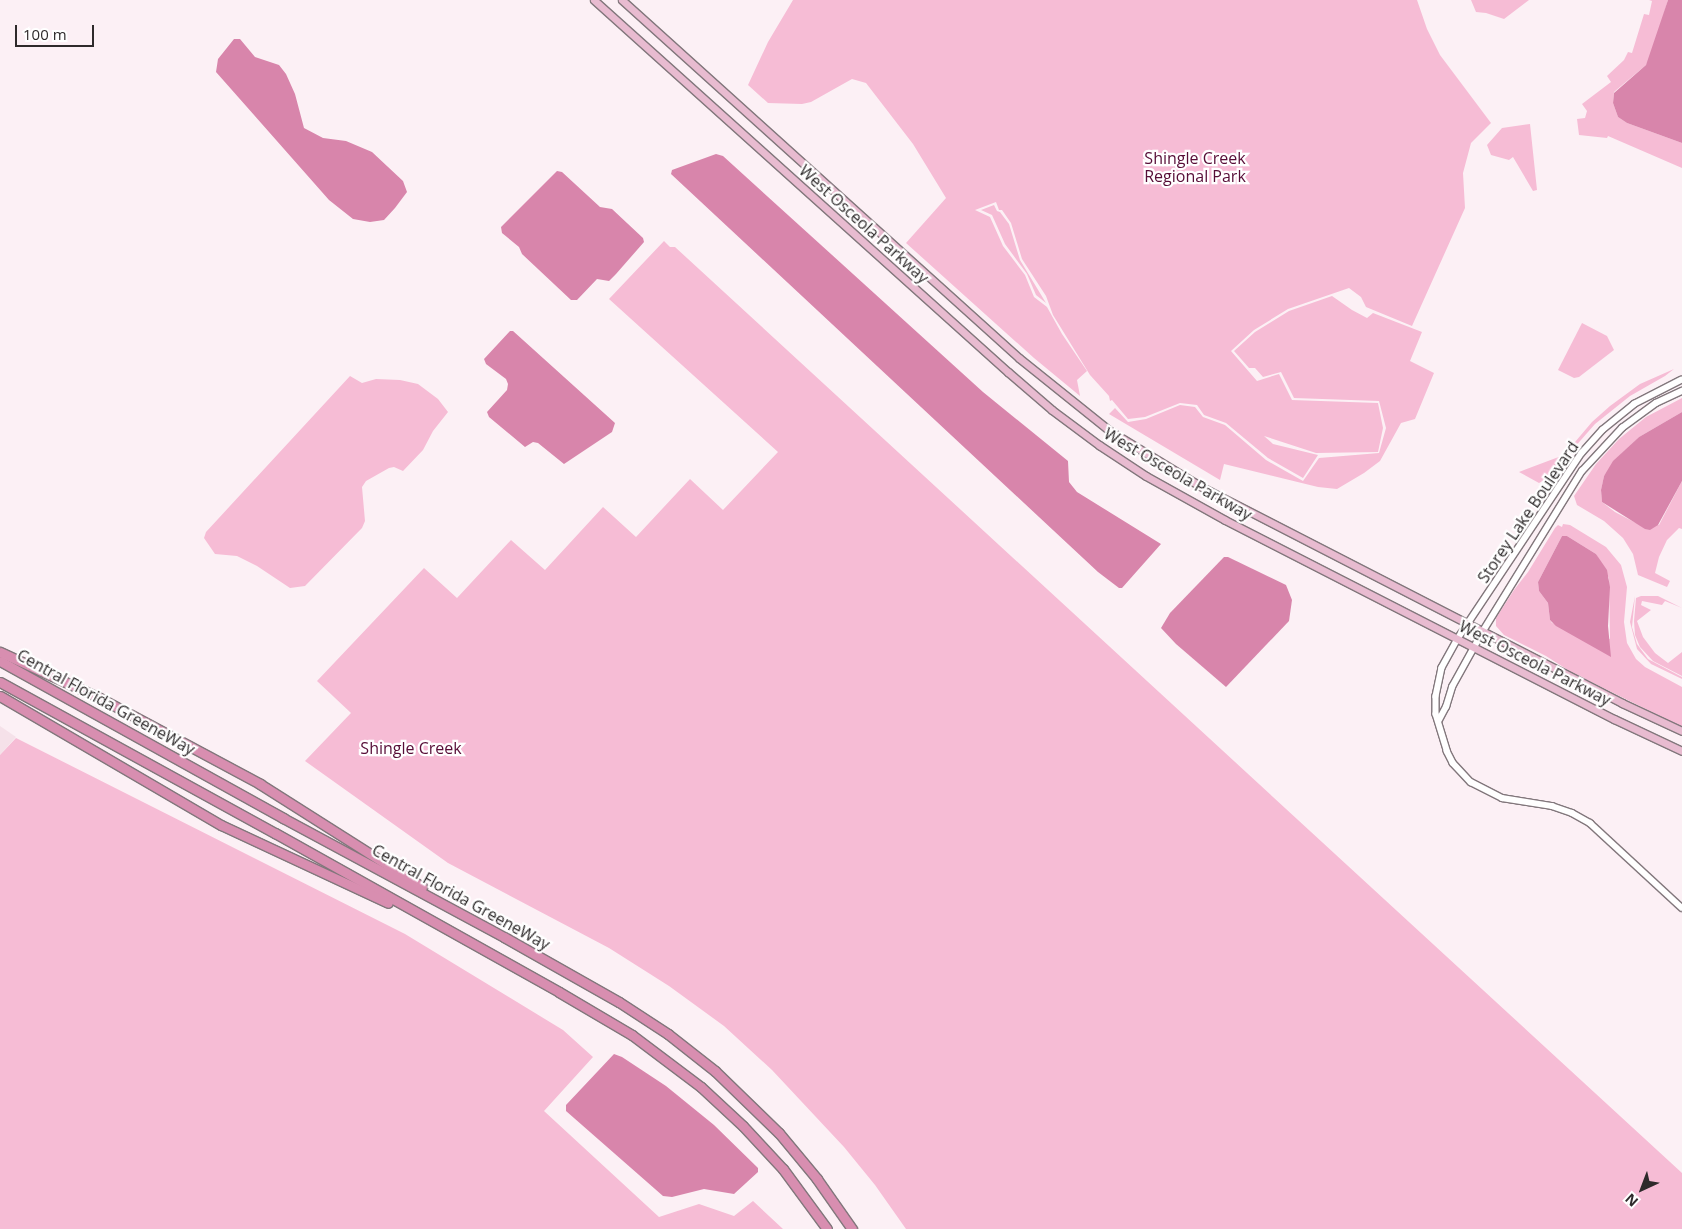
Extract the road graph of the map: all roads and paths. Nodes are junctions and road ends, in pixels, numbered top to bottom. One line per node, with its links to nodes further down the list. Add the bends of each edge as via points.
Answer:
1 (594, 0): 7 (main road, West Osceola Parkway, via 1076,429 1190,501)
2 (622, 0): 5 (main road, West Osceola Parkway, via 1020,358 1088,414 1139,450 1200,486)
3 (1682, 380): 5 (street, Storey Lake Boulevard, via 1636,404 1593,441 1573,466)
4 (1682, 391): 6 (street, Storey Lake Boulevard, via 1636,416 1592,458)
5 (1469, 624): 6 (main road, West Osceola Parkway); 7 (street, Storey Lake Boulevard)
6 (1483, 632): 8 (street, Storey Lake Boulevard); 14 (main road, West Osceola Parkway)
7 (1458, 639): 8 (main road, West Osceola Parkway); 13 (street, Storey Lake Boulevard, via 1442,668 1436,688)
8 (1475, 648): 13 (street, Storey Lake Boulevard, via 1452,687); 15 (main road, West Osceola Parkway, via 1614,720)
9 (0, 652): 17 (highway, via 98,697 260,784 380,858)
10 (0, 661): 17 (highway, Central Florida GreeneWay)
11 (0, 682): 18 (highway, Central Florida GreeneWay)
12 (0, 696): 18 (highway, via 221,824)
13 (1439, 720): 16 (street, Storey Lake Boulevard, via 1447,751 1472,782 1502,798 1552,806 1584,820 1605,835)
14 (1682, 731)
15 (1682, 751)
16 (1682, 908)
17 (462, 914): 20 (highway, Central Florida GreeneWay, via 619,1002 692,1052 738,1091 779,1133)
18 (466, 940): 19 (highway, Central Florida GreeneWay, via 608,1020 686,1075 763,1148)
19 (827, 1229)
20 (852, 1229)

